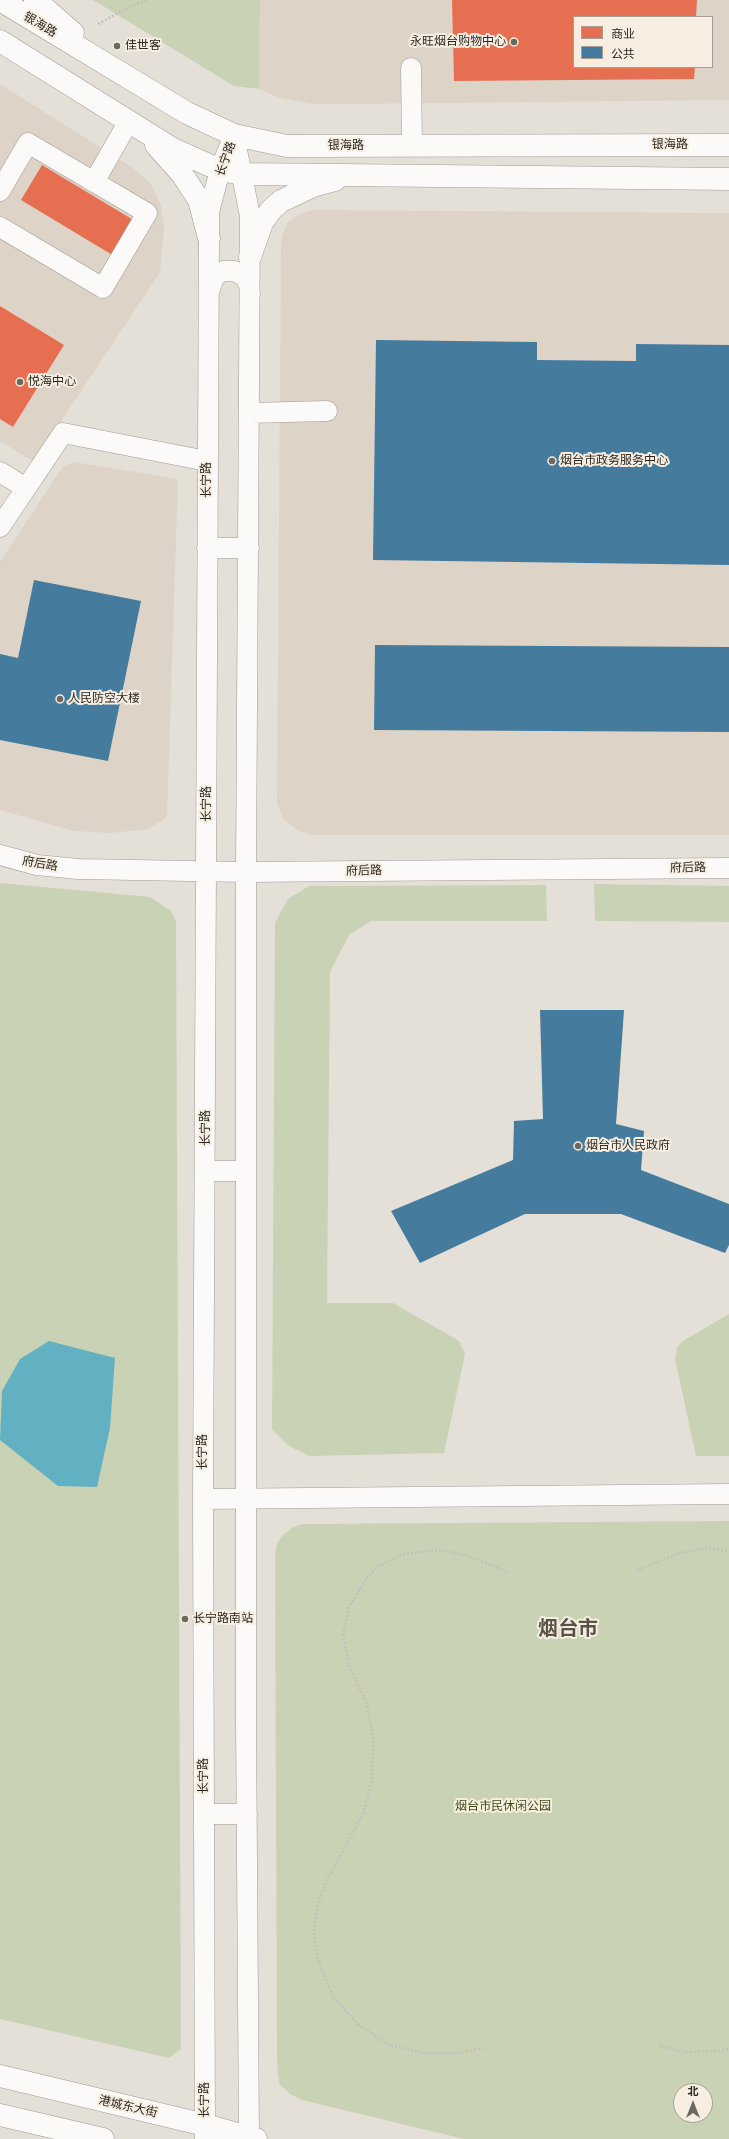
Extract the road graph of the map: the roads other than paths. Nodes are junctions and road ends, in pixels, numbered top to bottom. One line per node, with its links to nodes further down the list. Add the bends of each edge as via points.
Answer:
1 (0, 0): 4 (main road, 银海路)
2 (35, 0): 4 (main road)
3 (0, 41): 6 (main road)
4 (109, 66): 7 (main road, 银海路, via 187,113)
5 (411, 68): 9 (street)
6 (133, 123): 10 (main road, via 173,148); 14 (street); 17 (main road, via 166,154 199,200)
7 (234, 135): 9 (main road, 银海路, via 287,146); 10 (street, 长宁路); 11 (street, 长宁路)
8 (729, 145): 9 (main road, 银海路)
9 (412, 146)
10 (220, 170): 11 (main road); 17 (street, 长宁路, via 209,212)
11 (243, 174): 12 (main road); 18 (street, 长宁路, via 250,216)
12 (352, 175): 13 (main road); 18 (main road, via 314,186 281,201 262,223)
13 (729, 179)
14 (94, 182): 15 (street, via 28,143); 16 (street, via 148,213 103,288)
15 (0, 191)
16 (0, 228)
17 (209, 238): 20 (street, 长宁路)
18 (250, 257): 19 (street, 长宁路)
19 (250, 296): 20 (street, via 249,285 244,276 234,271 223,271 214,277); 22 (street, 长宁路)
20 (209, 298): 23 (street, 长宁路)
21 (327, 411): 22 (street)
22 (250, 413): 28 (street, 长宁路)
23 (207, 461): 25 (street, via 63,433); 27 (street, 长宁路)
24 (0, 472): 25 (street)
25 (26, 488): 26 (street)
26 (0, 527)
27 (207, 548): 28 (street); 31 (street, 长宁路)
28 (248, 548): 32 (street, 长宁路)
29 (0, 855): 31 (street, 府后路, via 37,865 78,869)
30 (729, 868): 32 (street, 府后路)
31 (207, 872): 32 (street, 府后路); 33 (street, 长宁路)
32 (246, 872): 34 (street, 长宁路)
33 (205, 1171): 34 (street); 36 (street, 长宁路)
34 (246, 1171): 37 (street, 长宁路)
35 (729, 1494): 37 (street)
36 (203, 1499): 37 (street); 38 (street, 长宁路)
37 (246, 1499): 39 (street, 长宁路)
38 (204, 1814): 39 (street); 42 (street, 长宁路)
39 (247, 1814): 43 (street, 长宁路)
40 (0, 2076): 42 (main road, 港城东大街)
41 (0, 2115): 44 (main road)
42 (205, 2132): 43 (main road, 港城东大街)
43 (251, 2138)
44 (103, 2139)

